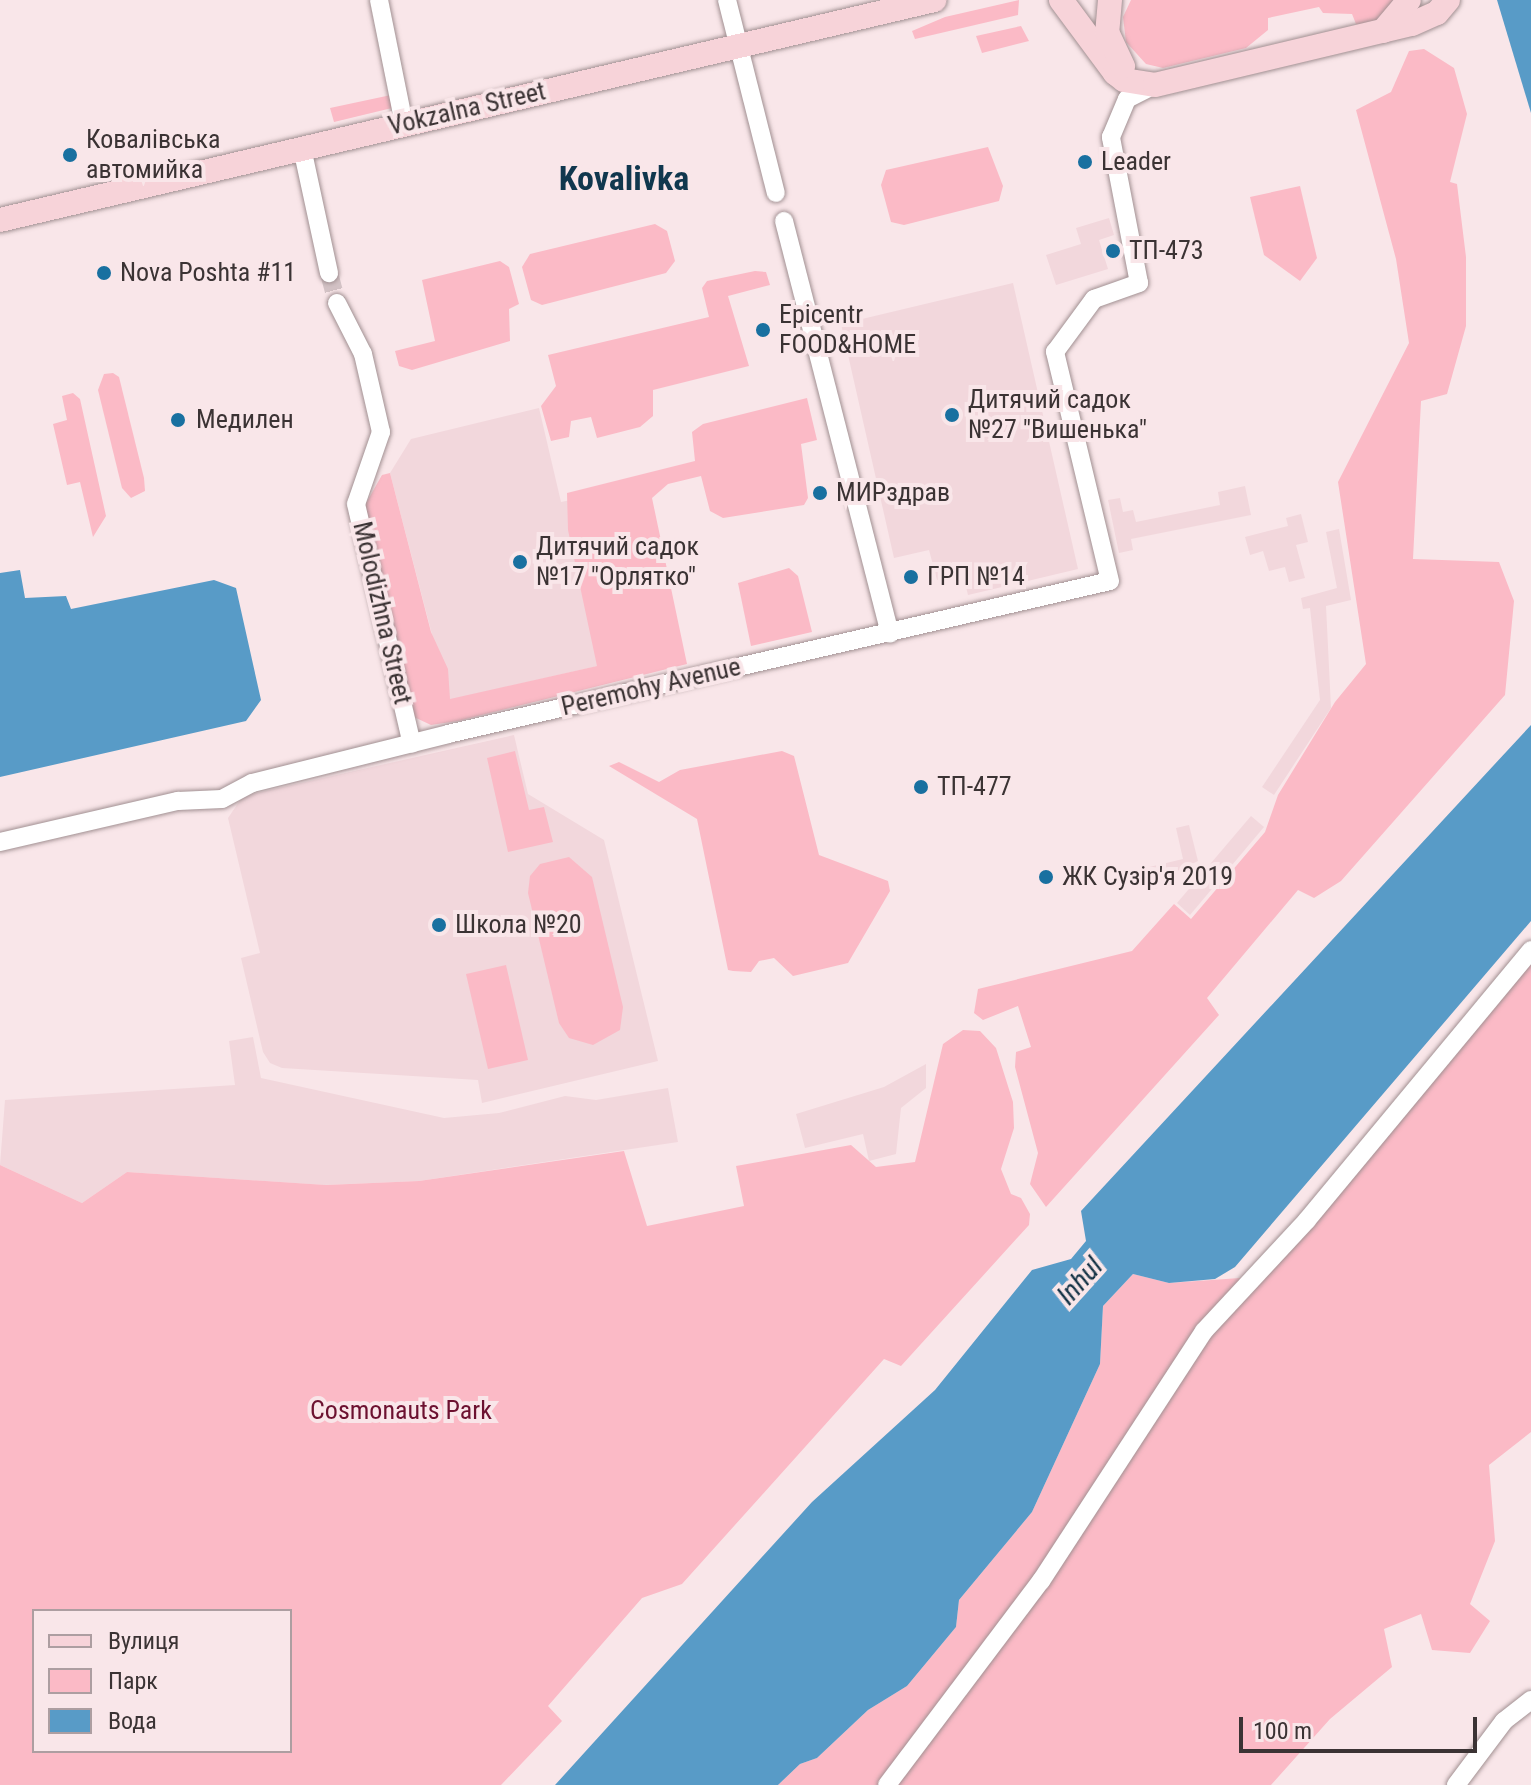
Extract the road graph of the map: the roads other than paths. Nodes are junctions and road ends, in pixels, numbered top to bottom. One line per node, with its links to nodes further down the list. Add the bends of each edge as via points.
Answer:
1 (379, 0): 11 (street)
2 (727, 0): 9 (street)
3 (934, 0): 9 (main road, Vokzalna Street)
4 (1061, 0): 10 (main road, via 1115,73 1124,80)
5 (1110, 0): 10 (main road, via 1110,47 1128,72)
6 (1409, 0): 8 (main road)
7 (1448, 0): 8 (main road, via 1424,20)
8 (1381, 32): 10 (main road)
9 (739, 46): 11 (main road, Vokzalna Street); 13 (street)
10 (1155, 85): 18 (street, Peremohy Avenue, via 1127,99 1111,137 1139,283 1094,299 1055,352 1110,581)
11 (404, 124): 12 (main road, Vokzalna Street)
12 (302, 148): 14 (main road, Vokzalna Street); 16 (street)
13 (776, 193)
14 (0, 220)
15 (784, 221): 18 (street)
16 (329, 273)
17 (337, 303): 19 (street, Molodizhna Street, via 363,354 381,432 356,504)
18 (890, 634): 19 (street, Peremohy Avenue)
19 (412, 744): 20 (street, Peremohy Avenue, via 252,783 222,799 178,801)
20 (0, 842)
21 (1531, 950): 23 (street, via 1307,1220 1204,1331 1041,1581)
22 (1531, 1700): 24 (street, via 1504,1721)
23 (887, 1785)
24 (1456, 1785)

